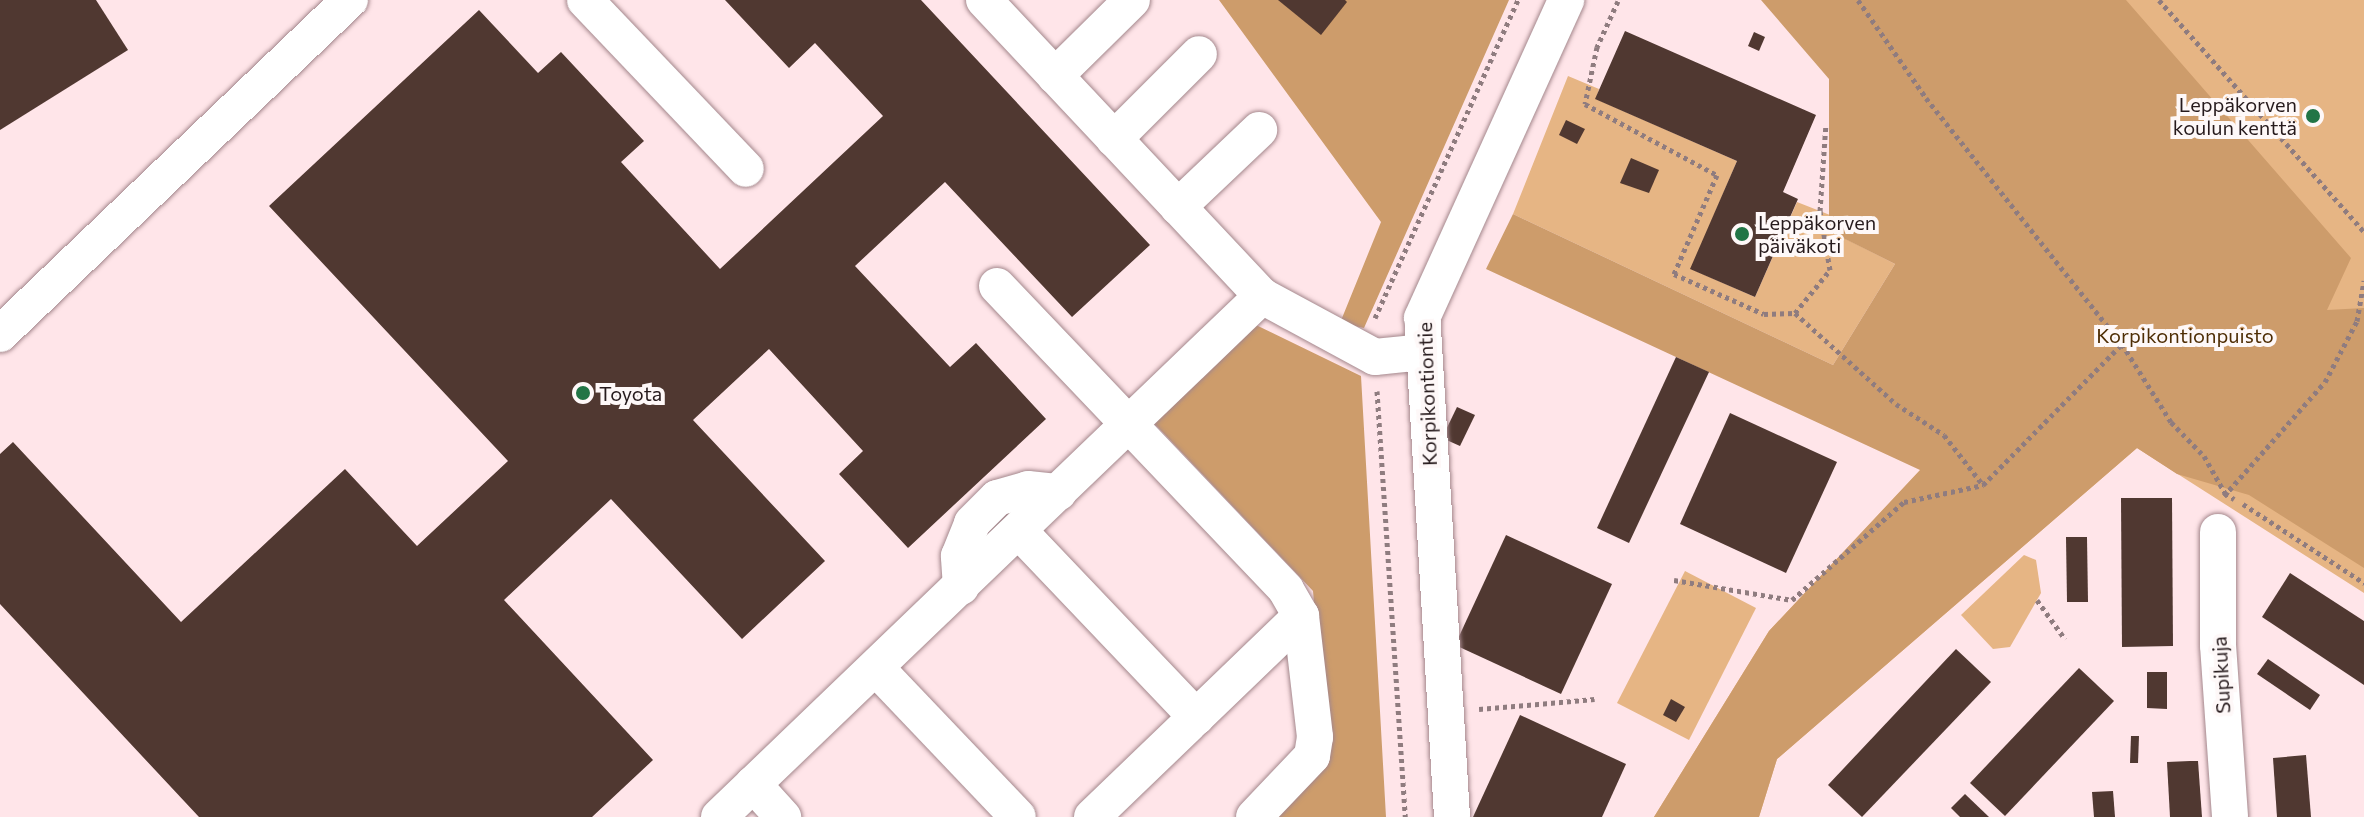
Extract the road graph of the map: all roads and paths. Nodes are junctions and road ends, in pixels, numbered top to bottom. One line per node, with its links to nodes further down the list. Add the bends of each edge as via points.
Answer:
1 (350, 0): 21 (street)
2 (585, 0): 14 (street)
3 (1132, 0): 10 (street)
4 (1566, 0): 23 (street, Korpikontiontie, via 1422,318)
5 (1858, 0): 22 (path, via 1926,98)
6 (2159, 0): 16 (path)
7 (1618, 1): 20 (path, via 1597,47 1585,104 1717,175 1674,274 1764,314)
8 (991, 2): 10 (street)
9 (1199, 54): 13 (street)
10 (1055, 76): 13 (street)
11 (1826, 124): 20 (path, via 1820,211 1830,270)
12 (1259, 130): 15 (street)
13 (1114, 139): 15 (street)
14 (746, 169)
15 (1178, 207): 19 (street)
16 (2364, 232)
17 (2364, 281): 27 (path, via 2357,321 2325,382)
18 (997, 286): 24 (street)
19 (1262, 296): 23 (street, via 1375,357); 24 (street)
20 (1795, 313): 25 (path, via 1896,404 1944,435)
21 (0, 334)
22 (2122, 344): 25 (path); 27 (path, via 2171,422 2204,456)
23 (1423, 352): 38 (street, Korpikontiontie)
24 (1127, 425): 26 (street); 34 (street, via 1286,590)
25 (1983, 485): 30 (path, via 1904,502 1792,600)
26 (1059, 492): 28 (street); 32 (street, via 1028,489 997,498 968,534 959,556)
27 (2225, 493): 31 (path)
28 (1019, 531): 32 (street); 40 (street)
29 (2218, 532): 48 (street, Supikuja, via 2218,645)
30 (1674, 580)
31 (2364, 583)
32 (961, 587): 36 (street)
33 (2037, 600): 35 (path)
34 (1301, 616): 40 (street); 46 (street, via 1315,737 1312,756)
35 (2065, 639)
36 (877, 669): 41 (street); 44 (street)
37 (1595, 699): 38 (path)
38 (1445, 712): 39 (path); 47 (street, Korpikontiontie)
39 (1399, 716)
40 (1196, 717): 45 (street)
41 (753, 784): 42 (street); 43 (street)
42 (719, 817)
43 (783, 817)
44 (1018, 817)
45 (1092, 817)
46 (1254, 817)
47 (1452, 817)
48 (2230, 817)

